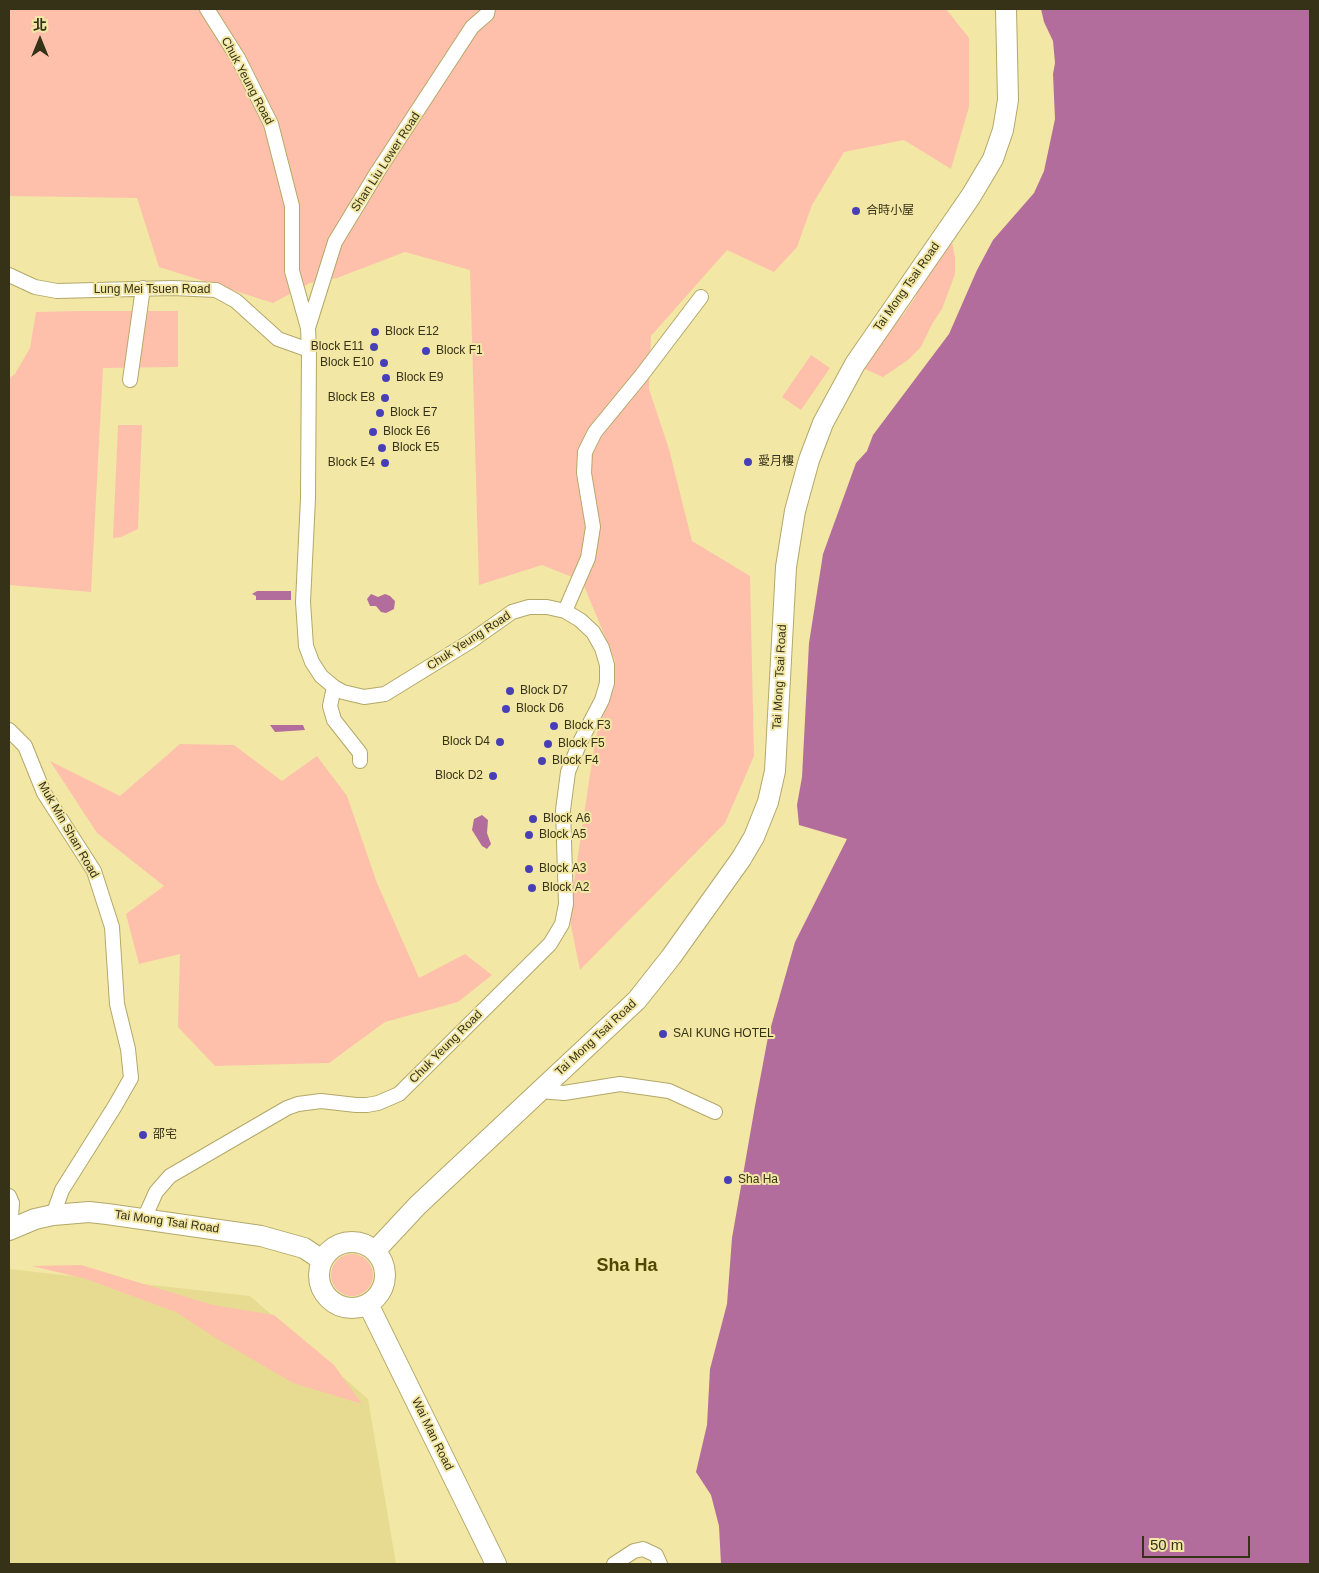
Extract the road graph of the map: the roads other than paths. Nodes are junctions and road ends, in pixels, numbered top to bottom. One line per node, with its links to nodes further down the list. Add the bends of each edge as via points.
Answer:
1 (207, 9): 7 (street, Chuk Yeung Road, via 238,58 271,124 292,206 292,271)
2 (488, 9): 7 (street, Shan Liu Lower Road, via 488,14 472,28 378,171 335,242)
3 (1006, 9): 14 (main road, Tai Mong Tsai Road, via 1008,100 1003,130 993,159 971,196 854,364 823,423 809,460 794,511 788,547 775,771 762,820 741,859 647,988)
4 (9, 275): 5 (street, Lung Mei Tsuen Road, via 35,287 57,291)
5 (143, 288): 8 (street, Lung Mei Tsuen Road, via 216,290 236,301 278,339); 9 (street)
6 (701, 297): 10 (street, via 595,432 585,452 584,473 593,527 588,558)
7 (308, 328): 8 (street, Chuk Yeung Road)
8 (309, 350): 11 (street, Chuk Yeung Road, via 305,637 312,662)
9 (130, 380)
10 (564, 611): 11 (street, Chuk Yeung Road, via 529,607 512,612 385,694 359,696); 18 (street, Chuk Yeung Road, via 593,632 607,665 607,683 602,700 573,757 565,788 566,904 557,934 399,1094 367,1105 321,1100 287,1108 170,1176 156,1192)
11 (334, 687): 13 (street, via 330,706 334,720 360,753)
12 (9, 730): 17 (street, Muk Min Shan Road, via 25,746 44,793 94,870 112,927 117,1004 131,1078 62,1190)
13 (360, 761)
14 (539, 1091): 15 (street, via 564,1093 620,1084 669,1091); 20 (main road, Tai Mong Tsai Road, via 418,1205)
15 (715, 1112)
16 (9, 1196): 19 (street)
17 (53, 1215): 18 (main road, Tai Mong Tsai Road, via 89,1212); 19 (main road, Tai Mong Tsai Road)
18 (144, 1219): 21 (main road, Tai Mong Tsai Road, via 261,1236 304,1248)
19 (13, 1228)
20 (375, 1251): 21 (main road, via 367,1245 346,1242 332,1249); 22 (main road, via 383,1264 385,1280 376,1298)
21 (322, 1260): 22 (main road, via 319,1280 329,1298 347,1307)
22 (368, 1304): 23 (main road, Wai Man Road)
23 (496, 1564)
24 (614, 1564): 25 (street, via 634,1550 643,1549 656,1555)
25 (660, 1564)

